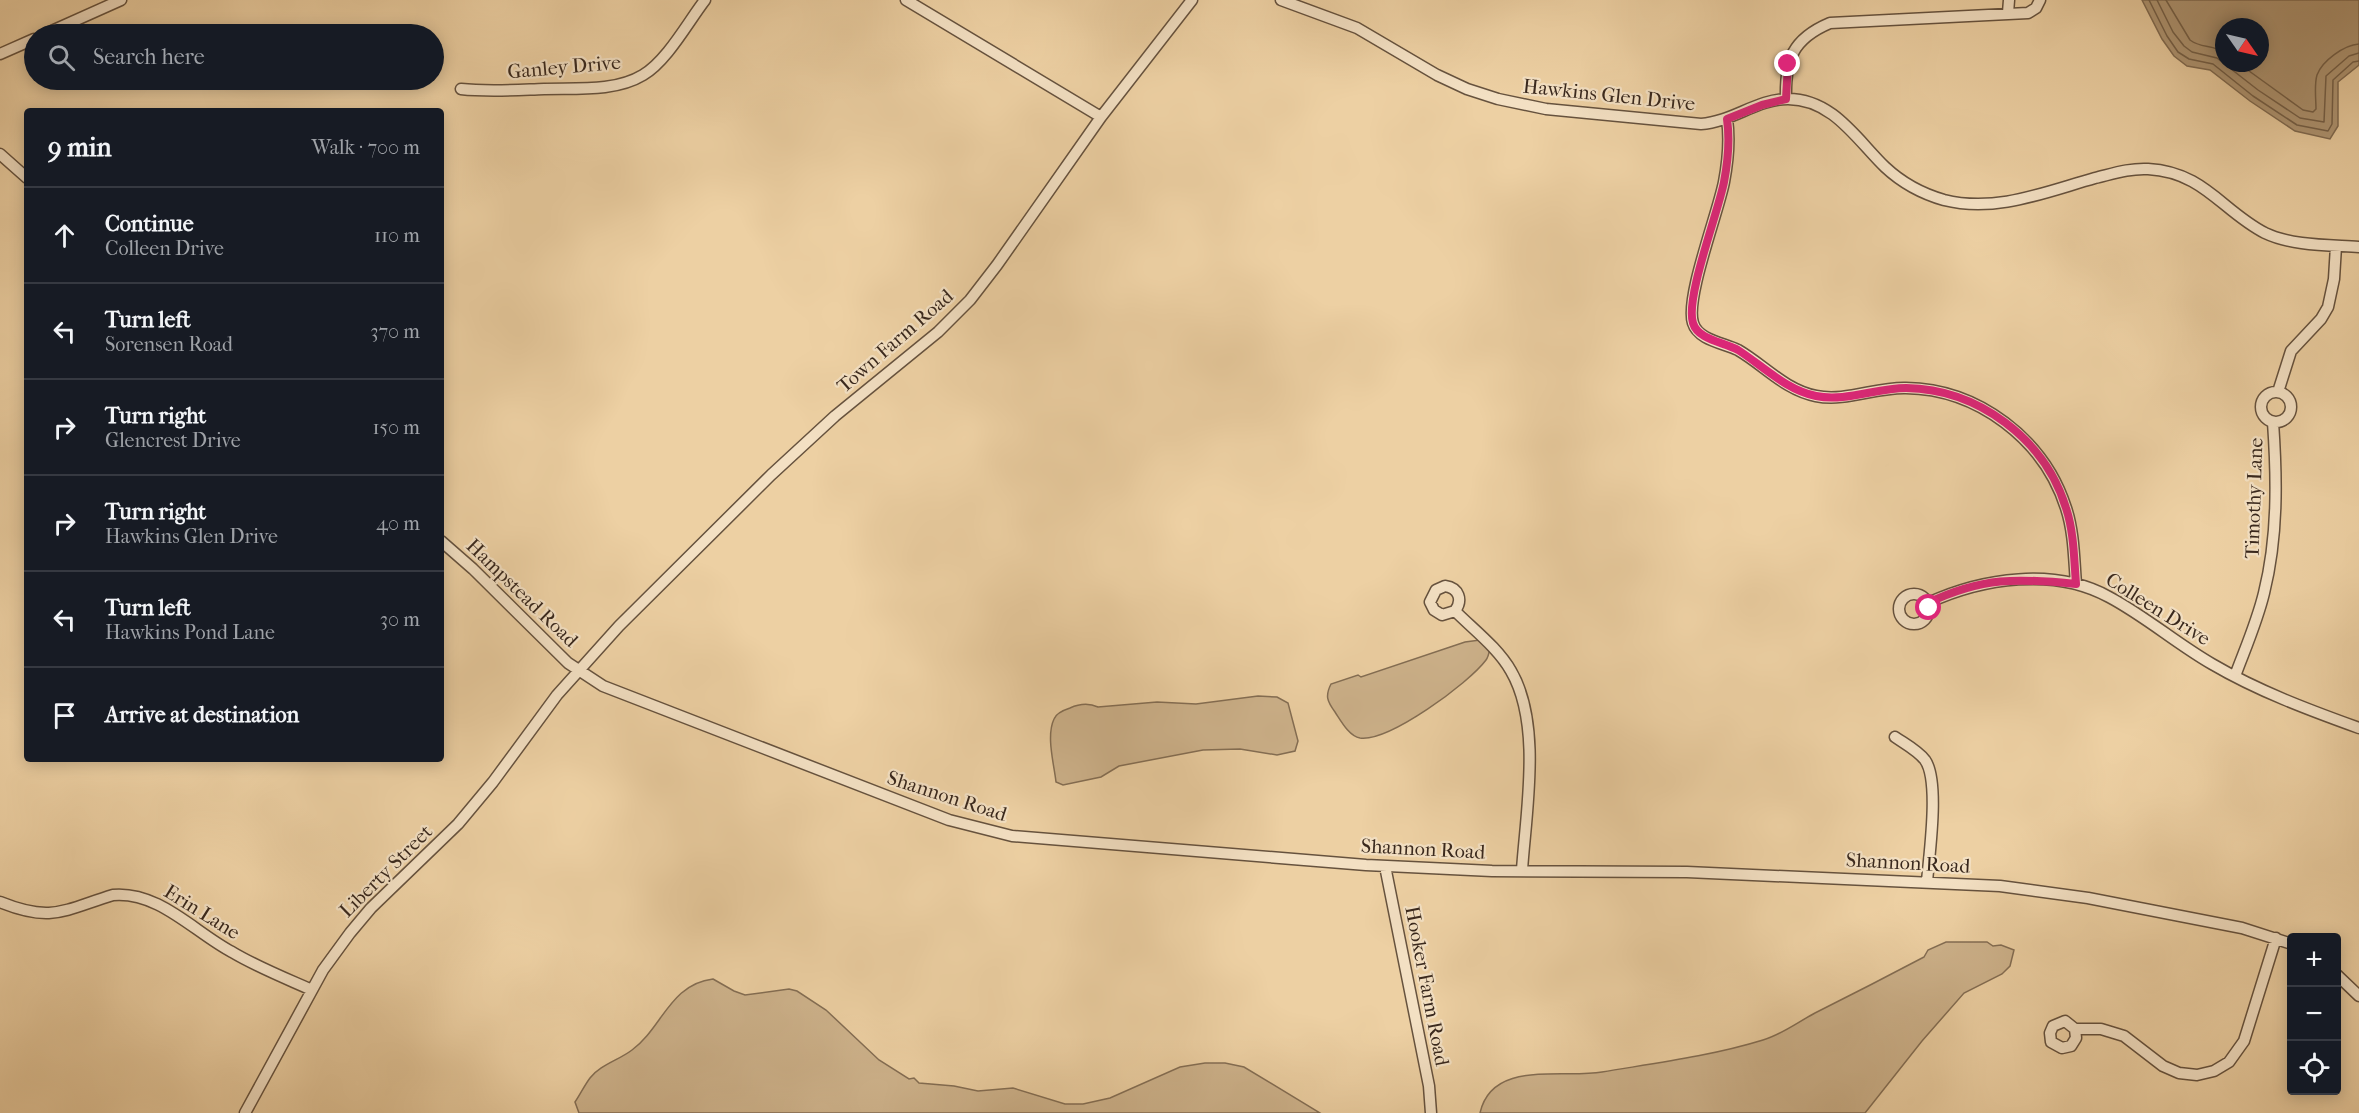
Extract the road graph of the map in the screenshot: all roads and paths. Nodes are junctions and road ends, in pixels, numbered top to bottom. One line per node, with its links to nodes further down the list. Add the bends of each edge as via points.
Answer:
1 (121, 0): 9 (street)
2 (705, 0): 12 (street, Ganley Drive, via 655,65 628,81 600,87)
3 (906, 0): 14 (street)
4 (1192, 0): 14 (street, Town Farm Road)
5 (1281, 0): 15 (street, Hawkins Glen Drive, via 1357,28 1437,75 1498,99 1546,109 1692,124)
6 (2009, 0): 8 (street)
7 (2040, 0): 8 (street, via 2032,11)
8 (2008, 14): 13 (street, via 1830,23 1807,34 1791,54)
9 (67, 24)
10 (24, 43): 11 (street)
11 (0, 54)
12 (461, 89)
13 (1786, 99): 15 (street, Hawkins Glen Drive); 18 (street, via 1832,113 1896,176 1942,199 1974,205 1998,204 2126,170 2156,170 2198,183 2268,234)
14 (1101, 117): 26 (street, Town Farm Road, via 970,300 771,475)
15 (1727, 119): 23 (street, via 1724,183 1695,289 1691,312 1695,329 1814,396 1923,389 1962,398 1992,413 2034,448 2062,494)
16 (0, 154): 17 (street)
17 (24, 175)
18 (2336, 246): 19 (street); 20 (street, Timothy Lane, via 2328,307 2291,351)
19 (2359, 247)
20 (2278, 392): 21 (street, Timothy Lane, via 2266,395 2261,404 2263,416); 21 (street, Timothy Lane, via 2288,398 2291,408 2285,419)
21 (2273, 422): 27 (street, Timothy Lane, via 2276,504 2270,568 2260,610)
22 (444, 544): 26 (street, Hampstead Road)
23 (2076, 584): 24 (street, Colleen Drive, via 1992,582); 27 (street, Colleen Drive, via 2126,606 2194,654)
24 (1928, 603)
25 (1455, 611): 31 (street, via 1510,670 1524,703 1529,757)
26 (578, 671): 30 (street, Shannon Road, via 632,699 949,820 991,832 1056,841); 37 (street, Liberty Street, via 472,807 350,933)
27 (2235, 676): 28 (street, Colleen Drive)
28 (2359, 728)
29 (1895, 737): 32 (street, via 1916,751 1931,771)
30 (1385, 866): 31 (street, Shannon Road); 41 (street, Hooker Farm Road)
31 (1522, 870): 32 (street, Shannon Road)
32 (1927, 882): 34 (street, Shannon Road, via 2000,885 2088,898)
33 (0, 902): 37 (street, Erin Lane, via 48,914 113,895 144,897 228,951)
34 (2276, 938): 35 (street, Shannon Road); 39 (street, via 2244,1041 2229,1062 2214,1071 2197,1075 2179,1073 2163,1066 2124,1036 2101,1029)
35 (2287, 942)
36 (2341, 978): 38 (street)
37 (312, 990): 40 (street, Liberty Street)
38 (2359, 996)
39 (2075, 1029)
40 (245, 1113)
41 (1431, 1113)

